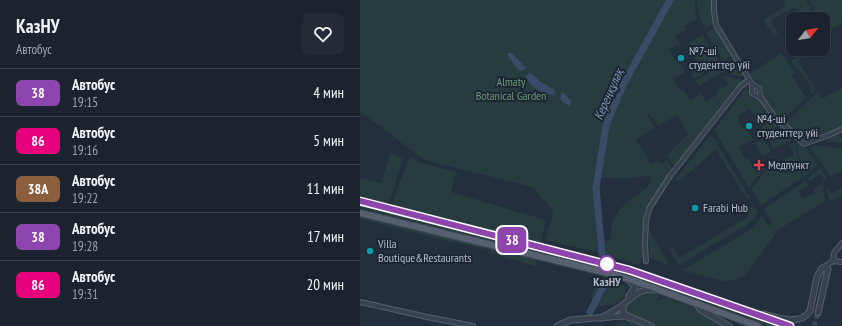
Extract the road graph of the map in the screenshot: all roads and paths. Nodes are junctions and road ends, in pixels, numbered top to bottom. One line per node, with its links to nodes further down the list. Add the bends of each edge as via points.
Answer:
1 (714, 0): 2 (street, via 716,25)
2 (750, 82): 3 (street, via 759,88); 3 (street, via 752,93); 9 (street, via 741,86 670,176 650,207 646,219)
3 (761, 98): 4 (street, via 777,120 804,144)
4 (841, 129): 5 (street)
5 (842, 135)
6 (360, 201): 15 (main road, via 620,267)
7 (360, 212): 13 (main road)
8 (842, 243): 10 (street, via 834,253)
9 (646, 261)
10 (833, 261): 11 (street); 12 (street)
11 (842, 262): 12 (street)
12 (825, 269): 15 (street, via 817,277 810,310 798,320 781,319); 19 (street)
13 (616, 275): 14 (main road); 18 (street, via 634,285 633,291)
14 (668, 293): 17 (main road); 18 (street, via 646,289 637,293)
15 (716, 301): 27 (main road)
16 (360, 302): 22 (street)
17 (696, 304): 25 (street, via 704,312); 26 (main road)
18 (621, 308): 20 (street); 21 (street)
19 (818, 313)
20 (601, 318): 21 (street); 23 (street, via 571,320)
21 (630, 318): 24 (street)
22 (473, 326)
23 (557, 326)
24 (651, 326)
25 (729, 326)
26 (758, 326)
27 (790, 326)

